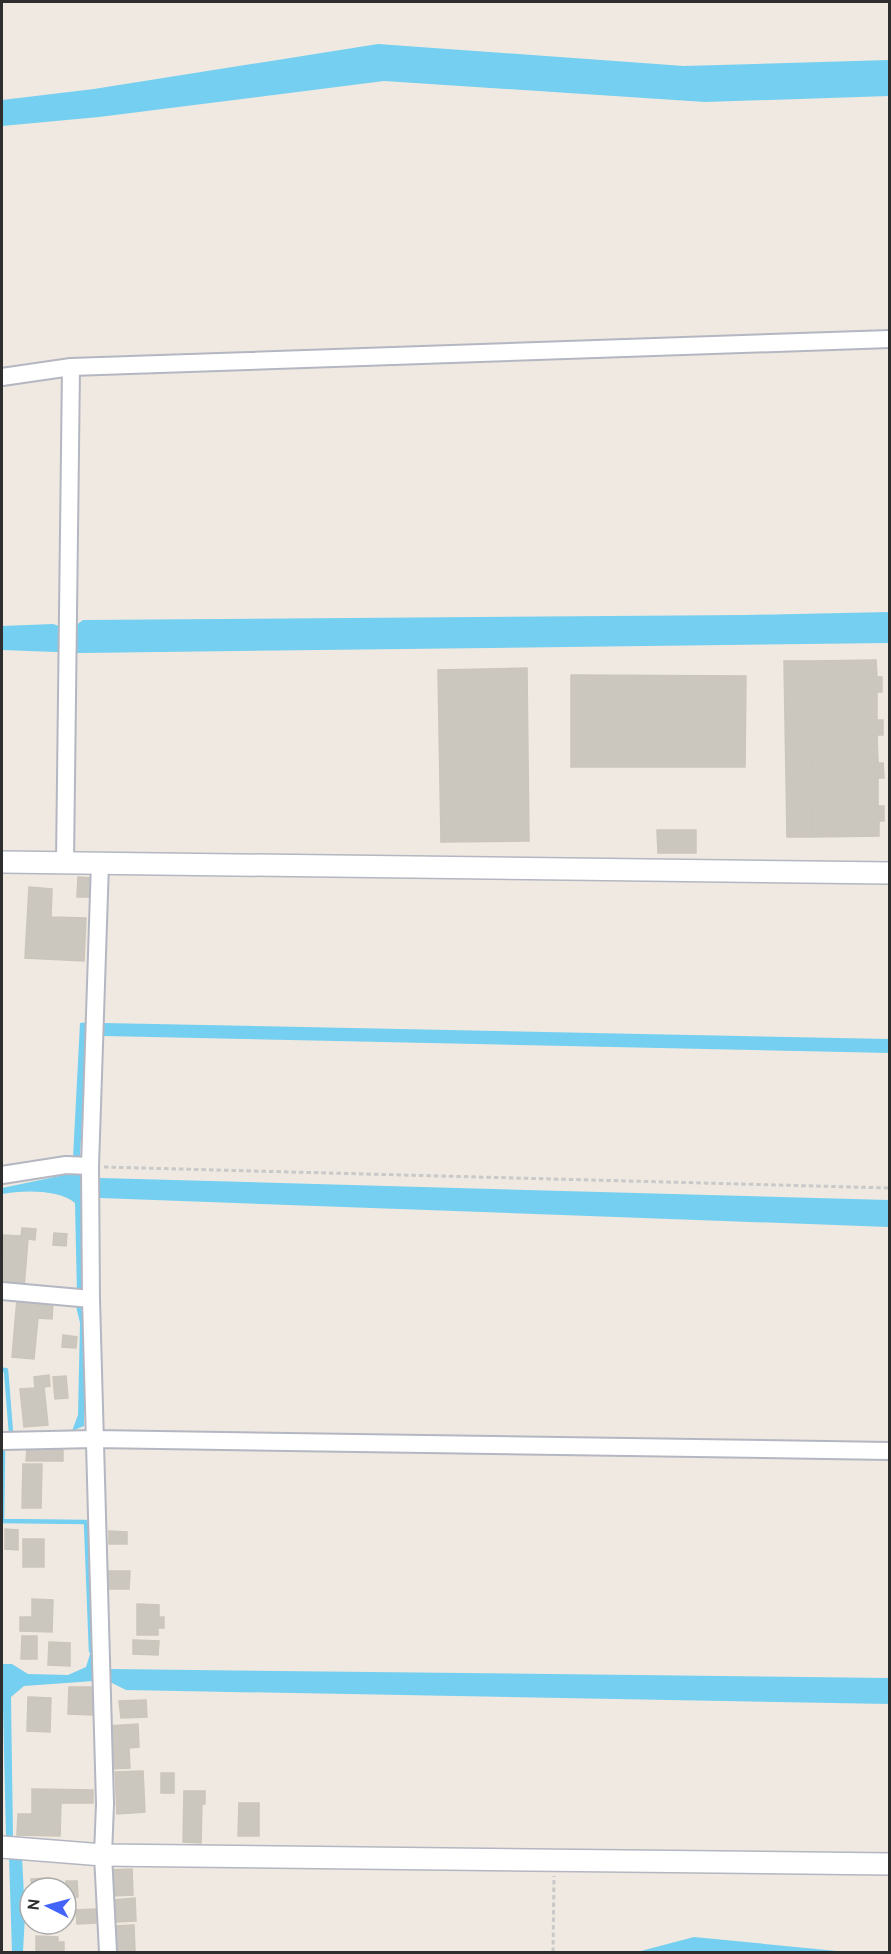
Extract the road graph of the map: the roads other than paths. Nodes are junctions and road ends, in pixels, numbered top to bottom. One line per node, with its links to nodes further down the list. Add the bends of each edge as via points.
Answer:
1 (890, 339): 2 (street)
2 (71, 367): 3 (street); 5 (street)
3 (2, 377)
4 (2, 861): 5 (street)
5 (65, 862): 6 (street)
6 (100, 863): 7 (street); 8 (street)
7 (890, 873)
8 (90, 1166): 9 (street, via 66,1165); 11 (street)
9 (2, 1175)
10 (2, 1292): 11 (street)
11 (91, 1299): 12 (street)
12 (95, 1439): 13 (street); 14 (street); 16 (street, via 105,1793)
13 (2, 1441)
14 (890, 1451)
15 (2, 1847): 16 (street)
16 (103, 1855): 17 (street); 18 (street)
17 (890, 1864)
18 (108, 1953)

